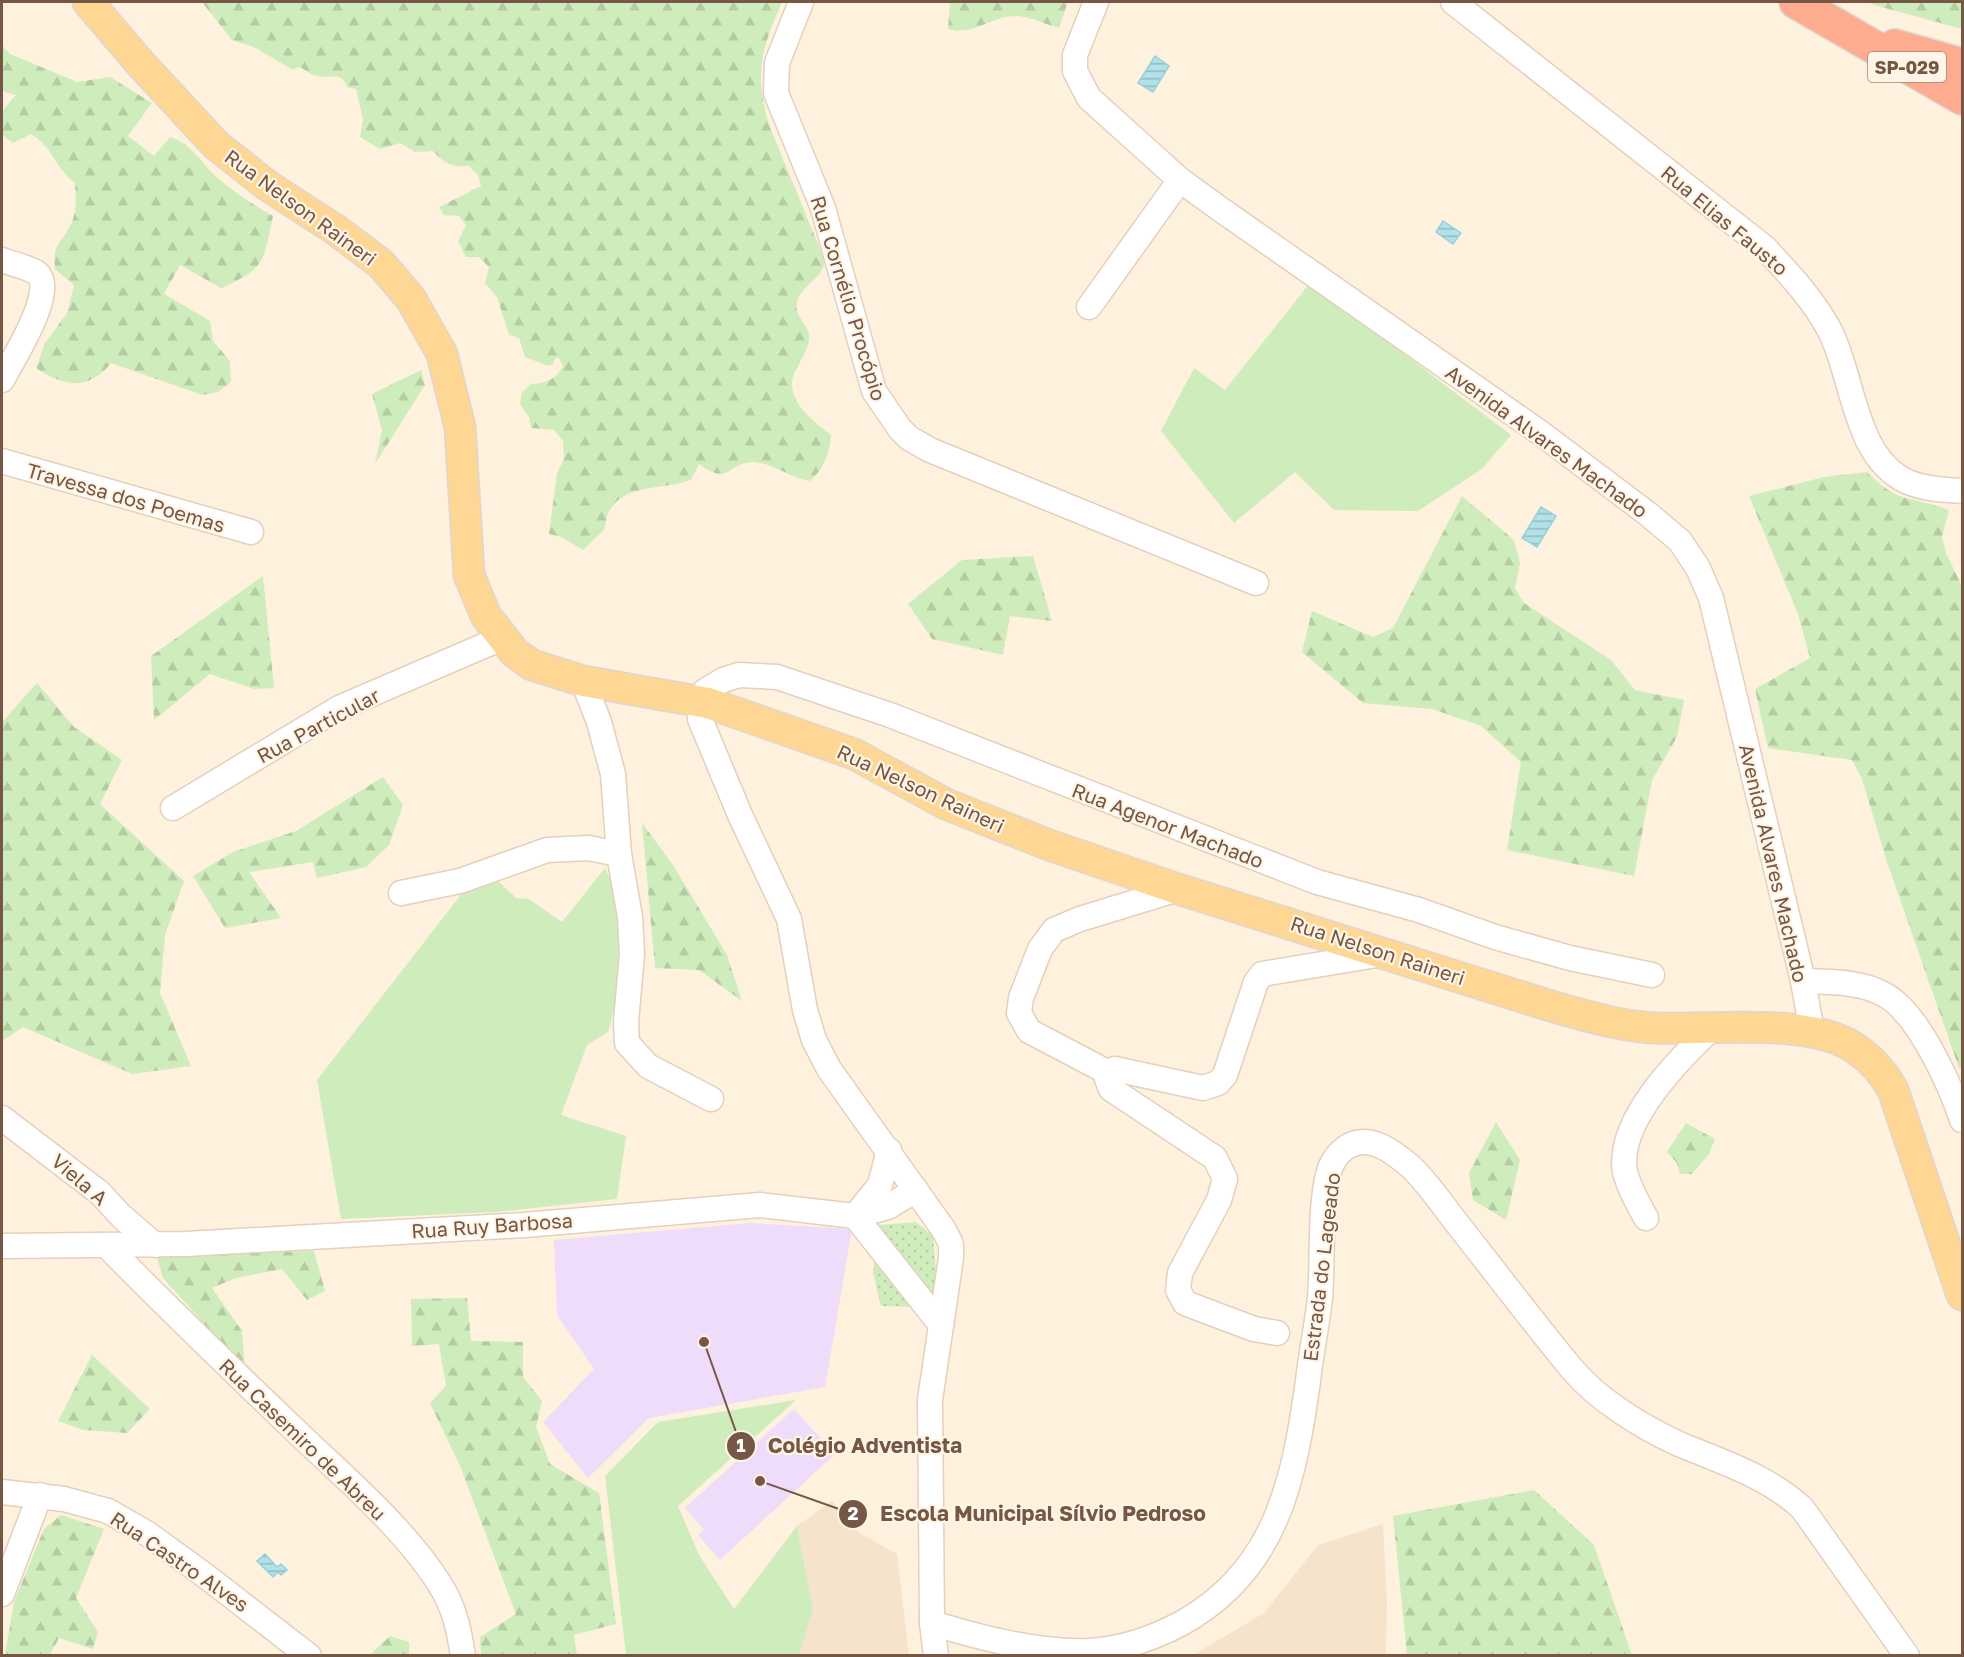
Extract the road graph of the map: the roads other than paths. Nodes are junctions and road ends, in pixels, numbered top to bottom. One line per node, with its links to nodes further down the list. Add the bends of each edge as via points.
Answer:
1 (88, 2): 17 (main road, Rua Nelson Raineri, via 216,145 381,264 411,299 442,354 451,382 460,427 469,575 486,616)
2 (801, 2): 16 (street, Rua Cornélio Procópio, via 777,63 776,93 823,208 871,381 889,416 909,438 930,450)
3 (1096, 2): 9 (street, Avenida Alvares Machado, via 1075,55 1080,85 1089,98)
4 (1453, 2): 14 (street, Rua Elias Fausto, via 1765,248 1795,280 1830,332 1862,427 1890,470 1908,482)
5 (1796, 2): 6 (highway, SP-029)
6 (1851, 35): 7 (highway, SP-029); 8 (highway, SP-029)
7 (1962, 64)
8 (1962, 98)
9 (1180, 180): 11 (street); 26 (street, Avenida Alvares Machado, via 1542,434 1680,541 1711,598)
10 (2, 260): 12 (street, via 37,273 42,292 33,321)
11 (1089, 307)
12 (2, 380)
13 (2, 461): 15 (street, Travessa dos Poemas)
14 (1962, 491)
15 (251, 532)
16 (1256, 583)
17 (501, 638): 18 (main road, Rua Nelson Raineri, via 532,665); 20 (street, Rua Particular, via 339,708)
18 (583, 681): 19 (main road, Rua Nelson Raineri); 21 (street, via 613,774)
19 (699, 703): 22 (main road, Rua Nelson Raineri, via 854,754 946,804 1049,845); 25 (street, Rua Agenor Machado, via 705,691 739,675 758,674 810,687 1308,879 1560,956); 33 (street, via 703,730 789,919 805,1010 819,1051)
20 (173, 808)
21 (619, 854): 23 (street, via 588,848 547,850 460,882); 30 (street, via 632,954 627,1043 648,1066)
22 (1178, 889): 24 (main road, Rua Nelson Raineri); 29 (street, via 1054,930 1040,949 1021,998 1019,1013 1029,1031)
23 (401, 893)
24 (1388, 953): 27 (main road, Rua Nelson Raineri, via 1601,1020 1656,1028); 29 (street, via 1262,974 1225,1075 1218,1083 1203,1088 1115,1070)
25 (1652, 975)
26 (1803, 981): 28 (street, Avenida Alvares Machado); 32 (street, via 1863,986 1886,995 1902,1008 1944,1073)
27 (1713, 1027): 28 (main road, Rua Nelson Raineri); 36 (street, via 1685,1053 1647,1102 1632,1129 1625,1149 1625,1172)
28 (1812, 1032): 40 (main road, Rua Nelson Raineri, via 1855,1048 1871,1061 1893,1090)
29 (1109, 1073): 42 (street, via 1111,1089 1215,1158 1225,1179 1219,1200 1180,1274 1178,1290 1185,1303 1254,1329)
30 (711, 1100)
31 (2, 1118): 37 (street, Viela A, via 100,1193)
32 (1962, 1120)
33 (889, 1150): 34 (street); 35 (street, via 880,1185)
34 (916, 1190): 35 (street, via 888,1207); 41 (street, via 951,1244 950,1273)
35 (855, 1216): 37 (street, Rua Ruy Barbosa, via 783,1207 713,1207 524,1225); 41 (street)
36 (1646, 1218)
37 (155, 1245): 39 (street, Rua Ruy Barbosa)
38 (2, 1246): 39 (street, Rua Ruy Barbosa)
39 (107, 1246): 48 (street, Rua Casemiro de Abreu, via 414,1549 458,1620)
40 (1962, 1295)
41 (937, 1321): 46 (street, via 930,1409)
42 (1277, 1333)
43 (2, 1492): 44 (street, Rua Castro Alves)
44 (40, 1495): 45 (street); 47 (street, Rua Castro Alves, via 89,1504 148,1534)
45 (2, 1594)
46 (932, 1623): 49 (street); 50 (street, Estrada do Lageado, via 1036,1646 1110,1649 1166,1631 1193,1617 1221,1598 1246,1572 1270,1533 1295,1460 1320,1301 1326,1186 1332,1165 1343,1149 1360,1142 1377,1144 1413,1169 1575,1372 1625,1414 1655,1433 1756,1476 1796,1502)
47 (309, 1656)
48 (463, 1656)
49 (936, 1656)
50 (1907, 1656)

